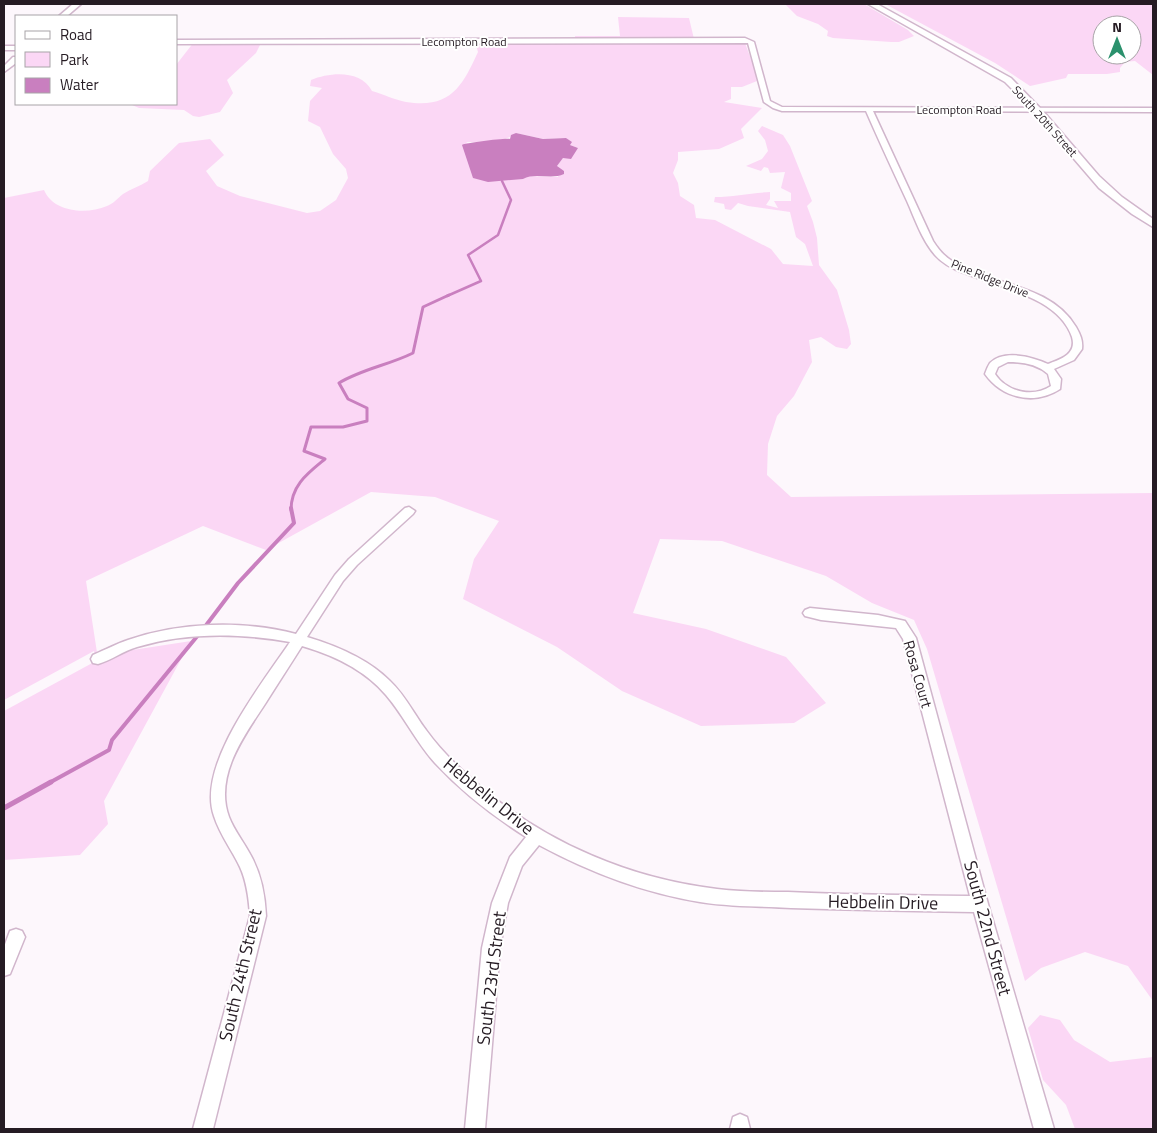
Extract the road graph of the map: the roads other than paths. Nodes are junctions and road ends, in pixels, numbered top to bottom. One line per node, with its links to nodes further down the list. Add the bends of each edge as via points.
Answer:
1 (77, 4): 3 (main road)
2 (872, 4): 8 (main road, South 20th Street, via 1002,77)
3 (64, 15)
4 (178, 42): 7 (street, Lecompton Road, via 745,40 751,42 767,102 775,107)
5 (15, 60): 6 (main road)
6 (4, 70)
7 (868, 109): 8 (street, Lecompton Road); 11 (street, Pine Ridge Drive, via 929,241 940,256 970,273 1038,298 1056,310 1074,329 1078,349 1070,360)
8 (1037, 110): 9 (street, Lecompton Road); 10 (main road, South 20th Street, via 1106,188)
9 (1153, 110)
10 (1153, 224)
11 (1046, 368): 11 (street, via 1055,376 1056,387 1036,395 1006,389 990,374 994,365 1006,359 1025,360)
12 (409, 511): 14 (street, South 24th Street, via 339,578)
13 (810, 613): 16 (street, Rosa Court, via 900,624 910,638)
14 (299, 639): 15 (street, Hebbelin Drive, via 241,630 168,636 134,644); 17 (street, Hebbelin Drive, via 351,660 378,678 400,701 424,739 457,775); 21 (street, South 24th Street, via 237,735 219,778 218,803 224,822 248,865 257,893 258,916)
15 (98, 659)
16 (933, 726): 18 (street, South 22nd Street)
17 (537, 836): 18 (street, Hebbelin Drive, via 619,872 665,887 716,897); 22 (street, South 23rd Street, via 516,862 500,903 491,948)
18 (980, 904): 23 (street, South 22nd Street)
19 (16, 937): 20 (street)
20 (4, 968)
21 (203, 1129)
22 (475, 1129)
23 (1044, 1129)

